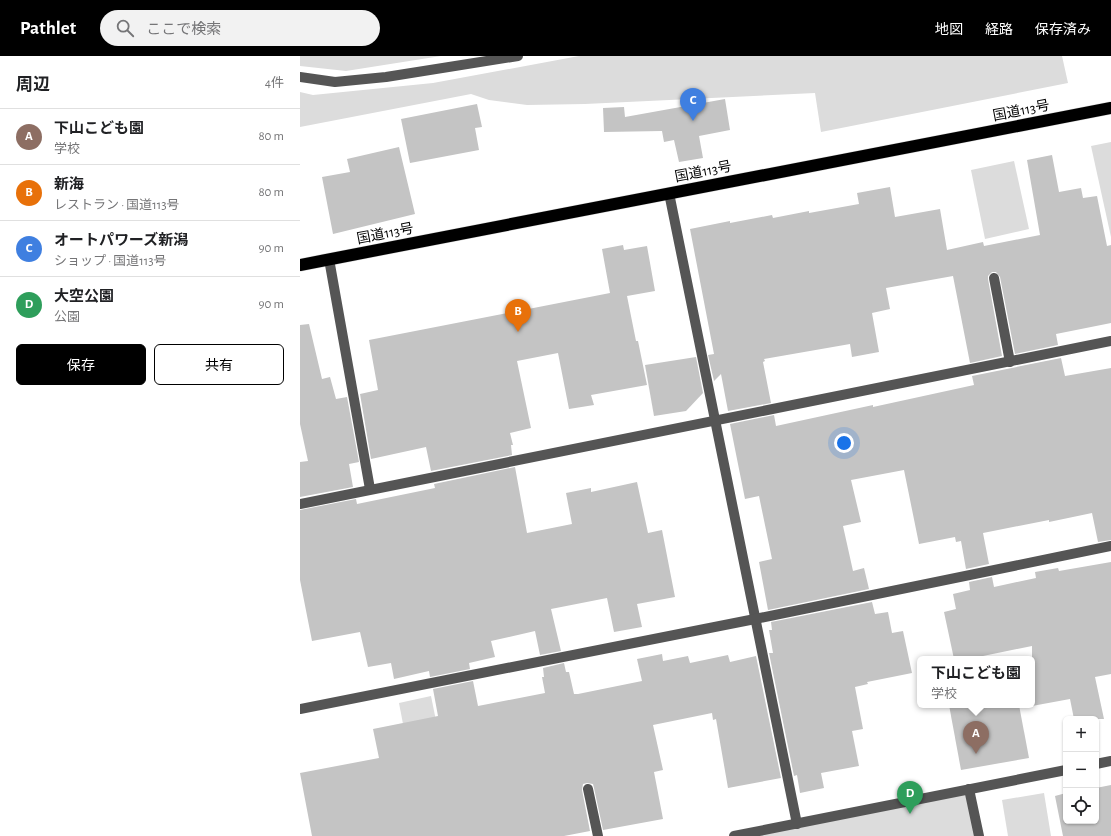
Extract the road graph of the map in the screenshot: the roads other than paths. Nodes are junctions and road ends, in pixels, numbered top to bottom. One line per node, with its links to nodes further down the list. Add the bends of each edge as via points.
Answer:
1 (518, 56): 2 (street, via 393,76 335,82)
2 (300, 77)
3 (1111, 108): 4 (highway, 国道113号)
4 (669, 193): 5 (highway, 国道113号); 10 (street)
5 (329, 259): 6 (highway, 国道113号); 11 (street)
6 (300, 265)
7 (994, 278): 9 (street)
8 (1111, 342): 9 (street)
9 (1010, 362): 10 (street)
10 (715, 421): 11 (street); 14 (street)
11 (370, 489): 12 (street)
12 (300, 504)
13 (1111, 546): 14 (street)
14 (755, 619): 15 (street); 21 (street)
15 (300, 709)
16 (1111, 760): 17 (street)
17 (1099, 763)
18 (1063, 771): 20 (street)
19 (588, 789): 22 (street)
20 (969, 789): 21 (street); 24 (street)
21 (797, 824): 23 (street)
22 (598, 836)
23 (734, 836)
24 (979, 836)

